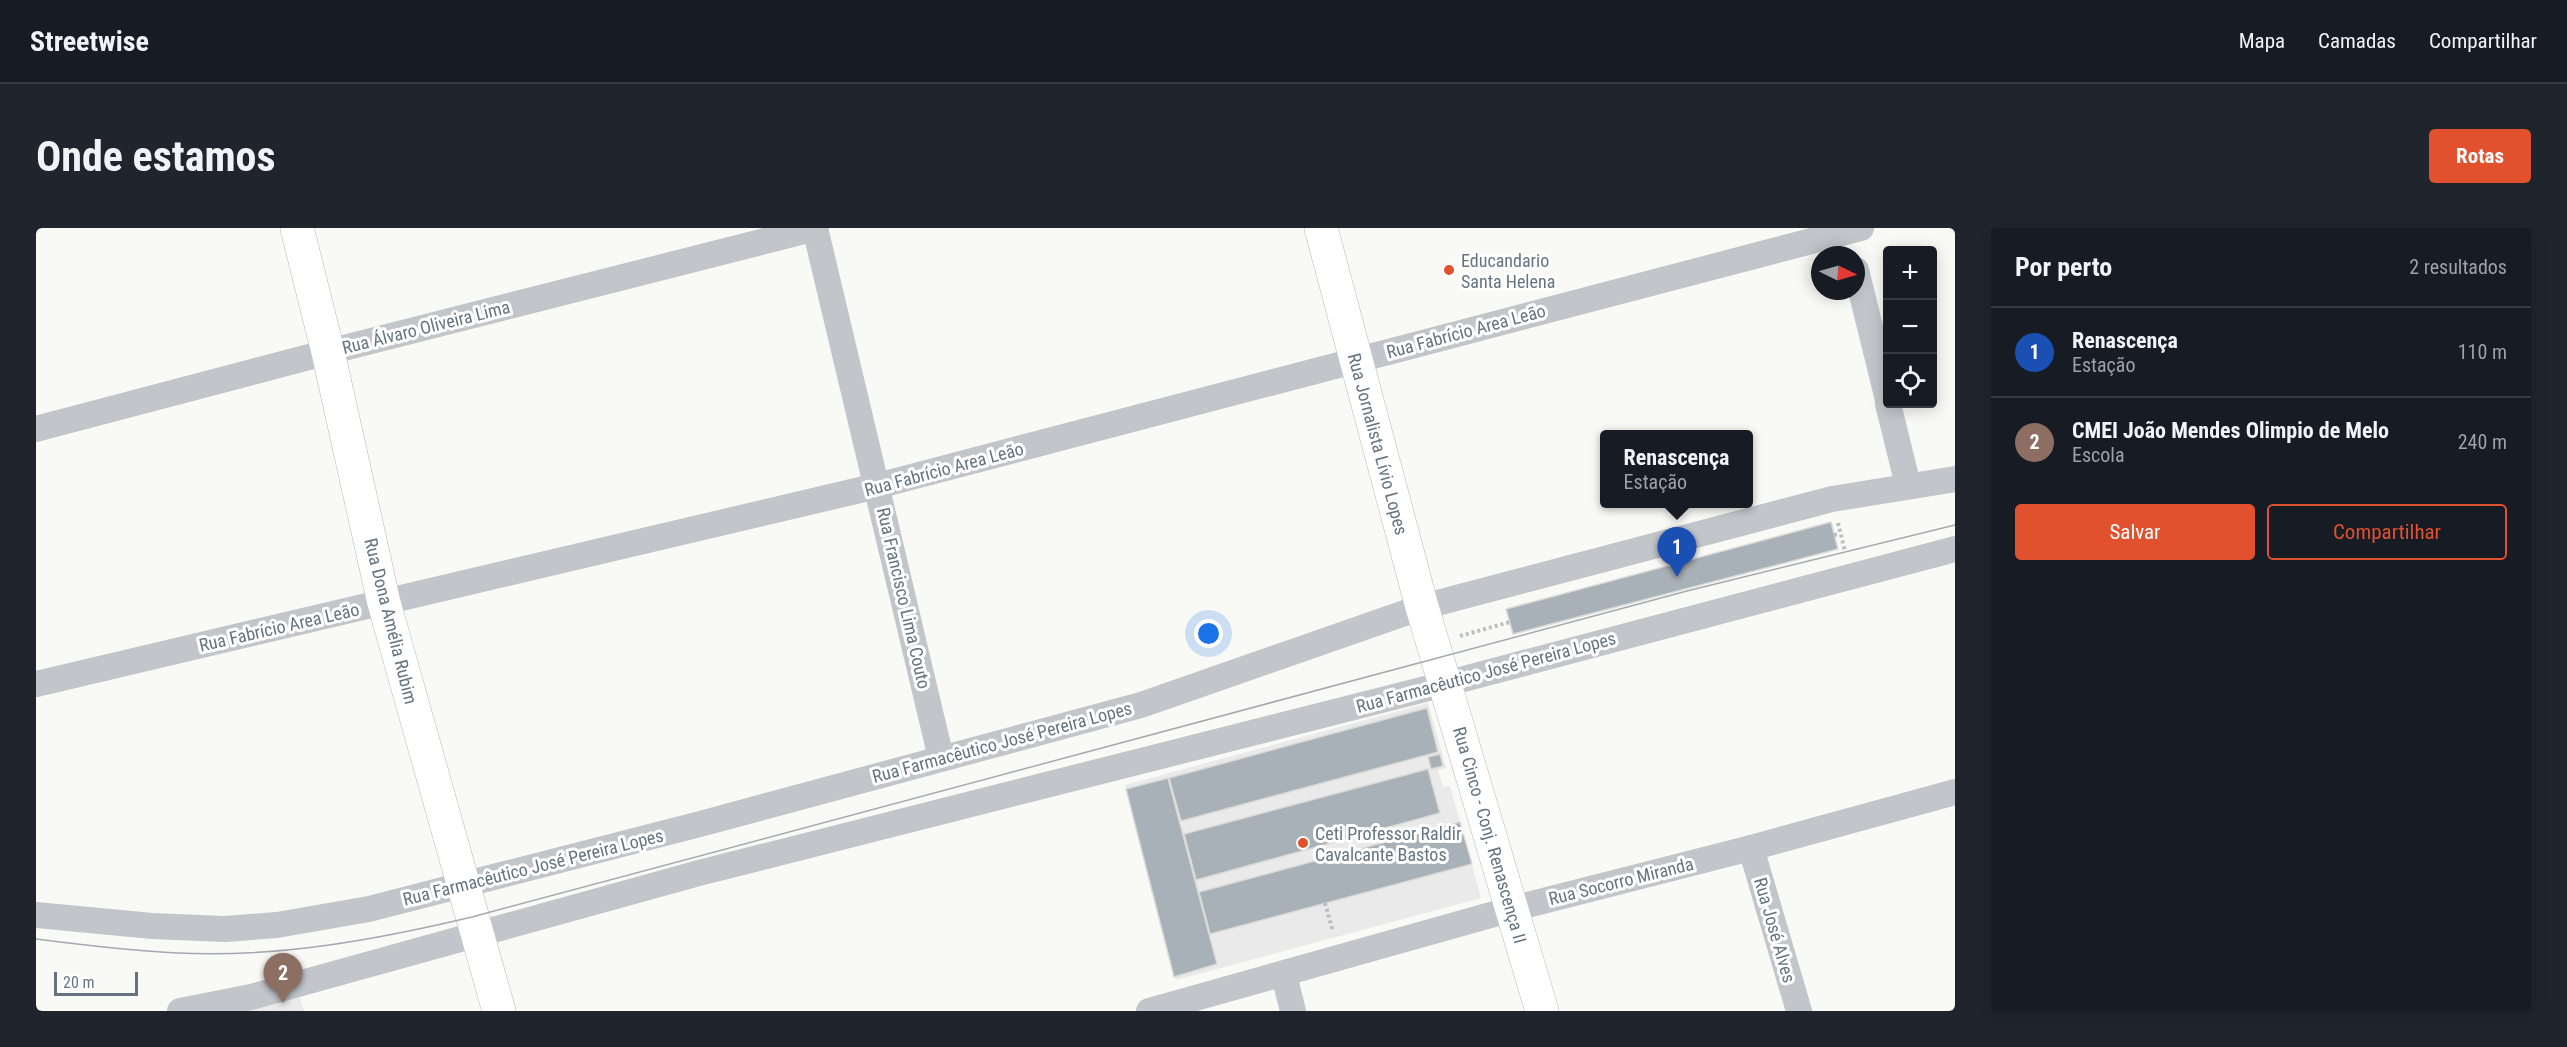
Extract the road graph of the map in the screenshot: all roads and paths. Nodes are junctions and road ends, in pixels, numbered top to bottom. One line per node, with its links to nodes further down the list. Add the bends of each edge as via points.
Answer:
1 (297, 228): 6 (street, Rua Dona Amélia Rubim)
2 (816, 228): 6 (street, Rua Álvaro Oliveira Lima); 13 (street, Rua Francisco Lima Couto)
3 (1321, 228): 7 (street, Rua Jornalista Lívio Lopes)
4 (1852, 236): 7 (street, Rua Fabrício Area Leão)
5 (1863, 300): 8 (street)
6 (328, 352): 10 (street, Rua Álvaro Oliveira Lima); 19 (street, Rua Dona Amélia Rubim)
7 (1355, 360): 13 (street, Rua Fabrício Area Leão); 20 (street, Rua Jornalista Lívio Lopes)
8 (1883, 381)
9 (1889, 408): 12 (street)
10 (36, 429)
11 (1955, 479): 12 (street, Rua Farmacêutico José Pereira Lopes)
12 (1908, 485): 14 (street, Rua Farmacêutico José Pereira Lopes)
13 (877, 486): 19 (street, Rua Fabrício Area Leão); 24 (street, Rua Francisco Lima Couto)
14 (1832, 499): 15 (path); 20 (street, Rua Farmacêutico José Pereira Lopes)
15 (1840, 534): 16 (path); 18 (path)
16 (1834, 535)
17 (1955, 549): 18 (street, Rua Farmacêutico José Pereira Lopes)
18 (1851, 576): 22 (street, Rua Farmacêutico José Pereira Lopes)
19 (384, 603): 23 (street, Rua Fabrício Area Leão); 27 (street, Rua Dona Amélia Rubim)
20 (1422, 607): 22 (street, Rua Jornalista Lívio Lopes); 24 (street, Rua Farmacêutico José Pereira Lopes, via 1151,702)
21 (1510, 622): 22 (path)
22 (1439, 662): 28 (street, Rua Cinco - Conj. Renascença II); 30 (street, Rua Farmacêutico José Pereira Lopes)
23 (36, 684)
24 (942, 758): 27 (street, Rua Farmacêutico José Pereira Lopes)
25 (1955, 792): 26 (street, Rua Socorro Miranda)
26 (1752, 848): 28 (street, Rua Socorro Miranda); 38 (street, Rua José Alves)
27 (463, 886): 29 (street, Rua Farmacêutico José Pereira Lopes, via 369,909 225,929); 30 (street, Rua Dona Amélia Rubim)
28 (1512, 909): 31 (street, Rua Socorro Miranda); 37 (street, Rua Cinco - Conj. Renascença II)
29 (36, 915)
30 (477, 935): 32 (street, Rua Farmacêutico José Pereira Lopes); 34 (street, Rua Dona Amélia Rubim)
31 (1284, 975): 35 (street, Rua Socorro Miranda); 36 (street)
32 (253, 1004): 33 (street, Rua Farmacêutico José Pereira Lopes)
33 (180, 1011)
34 (499, 1011)
35 (1149, 1011)
36 (1293, 1011)
37 (1542, 1011)
38 (1799, 1011)

